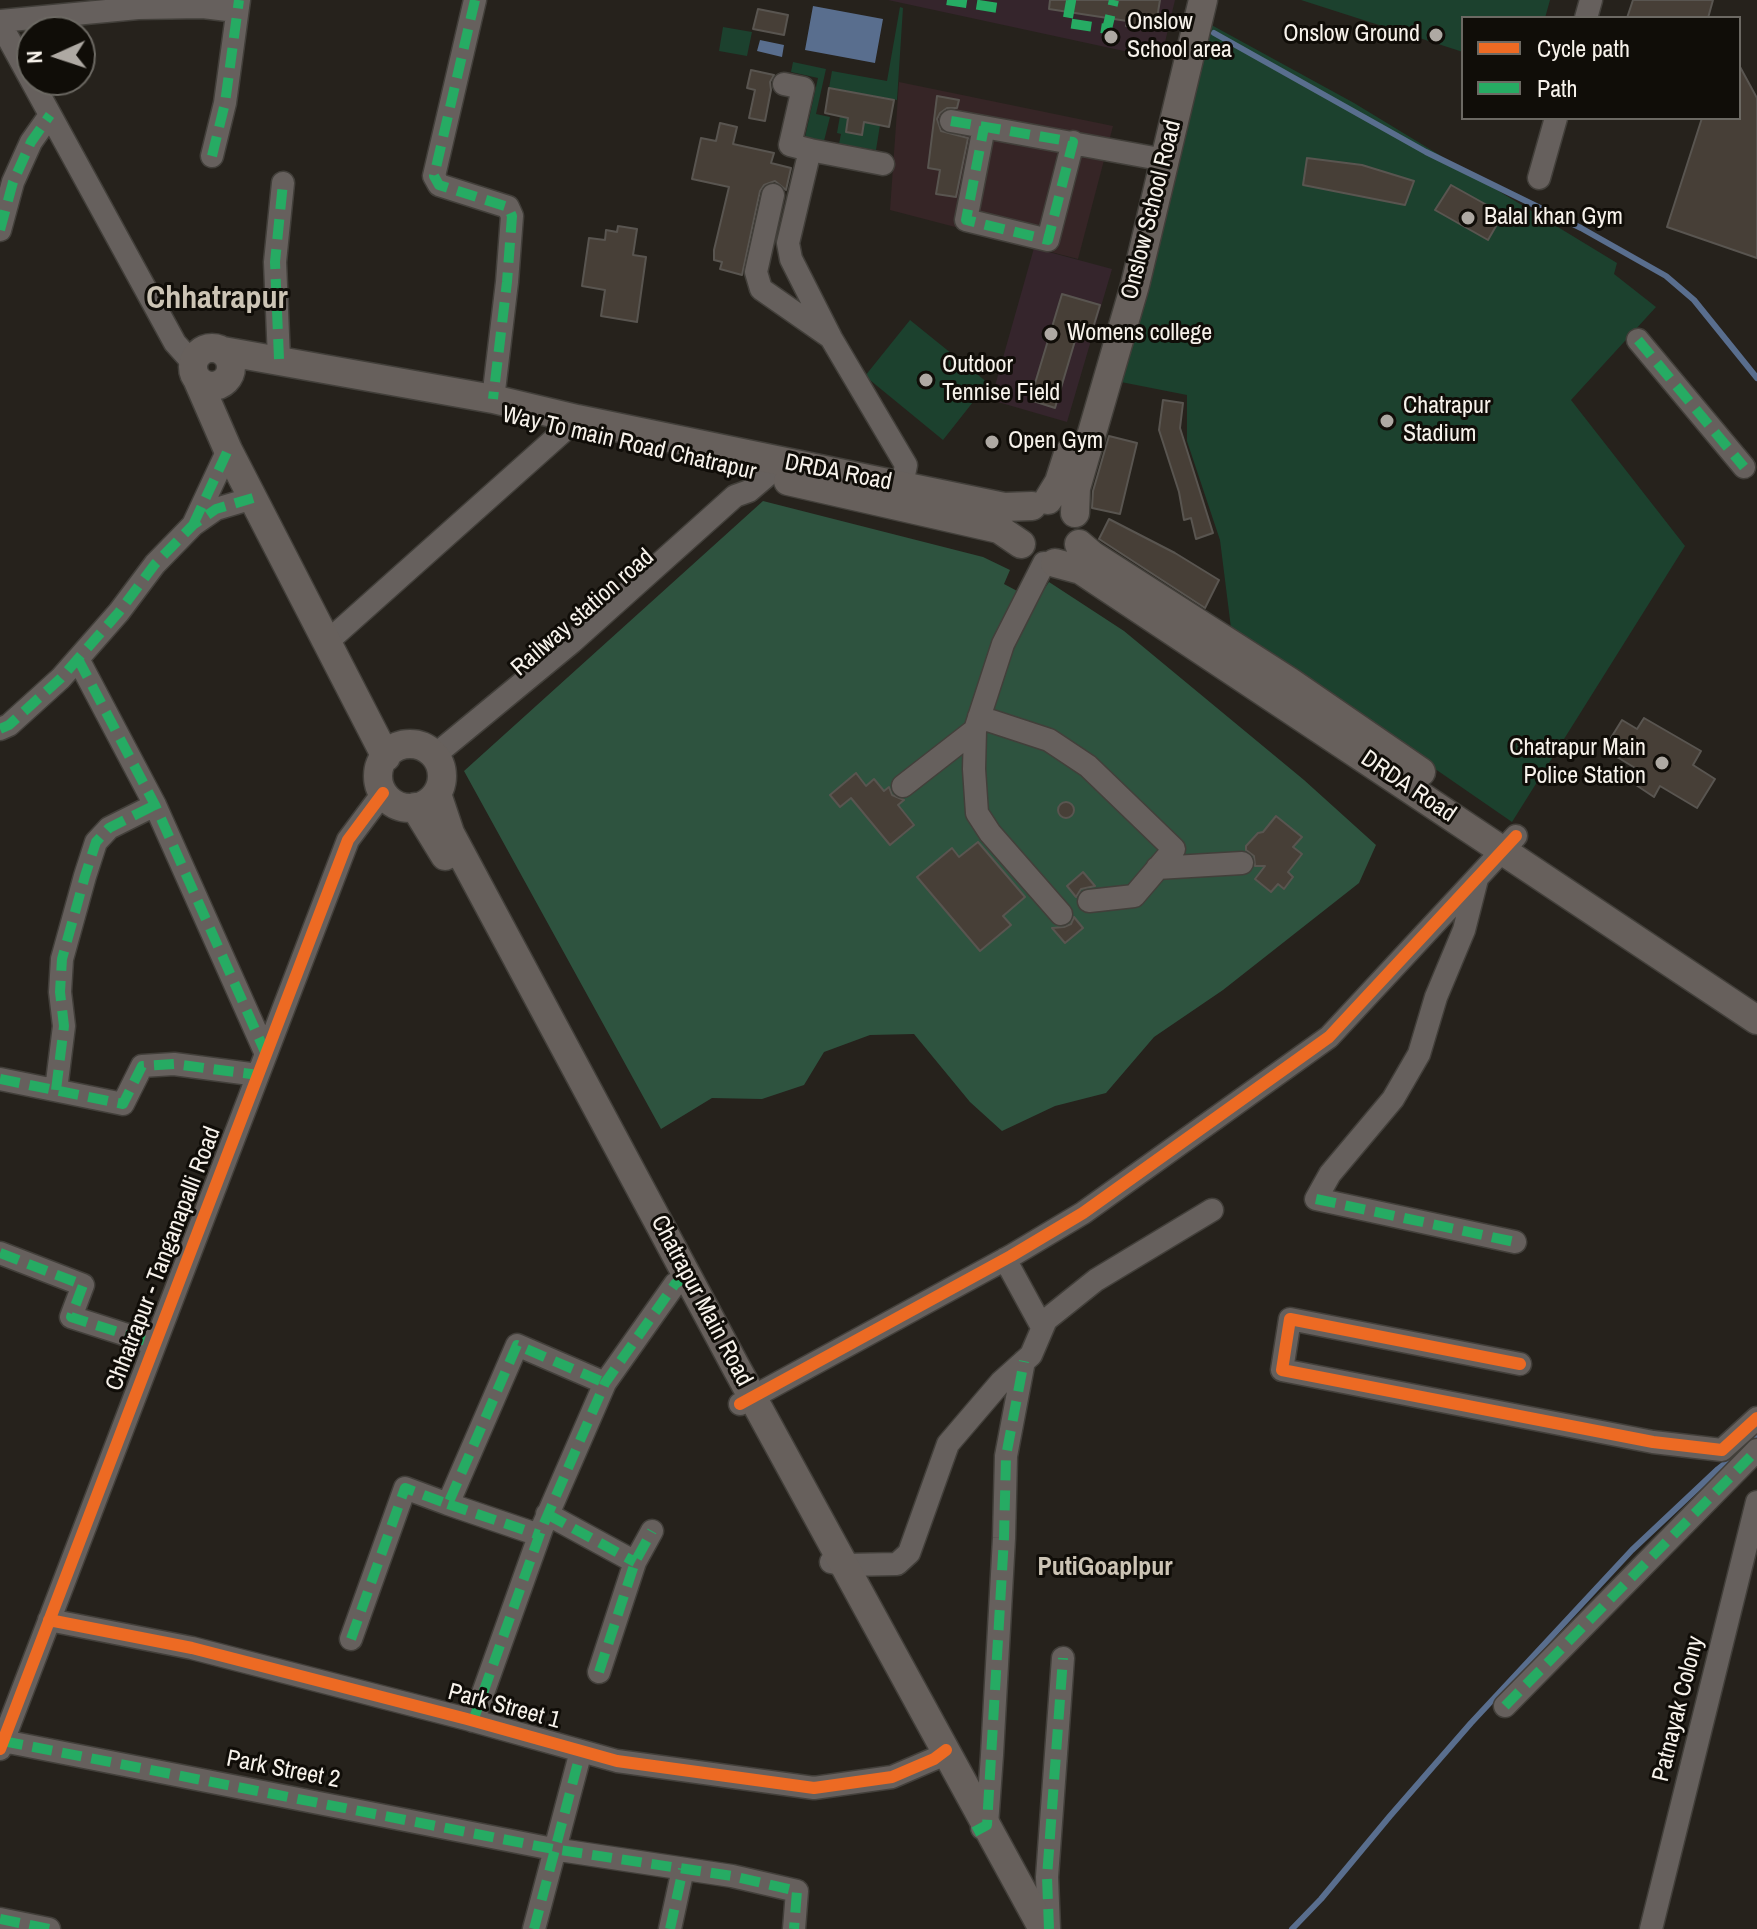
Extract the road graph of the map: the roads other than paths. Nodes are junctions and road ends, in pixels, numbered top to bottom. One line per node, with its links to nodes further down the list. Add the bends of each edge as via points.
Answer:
1 (475, 0): 24 (street, via 434,176 439,185 508,207 512,216)
2 (1186, 0): 14 (main road, Onslow School Road)
3 (1203, 0): 14 (main road, Onslow School Road)
4 (238, 5): 5 (street, via 138,8); 13 (street)
5 (0, 22): 7 (street)
6 (784, 84): 12 (street, via 803,88 790,145)
7 (50, 115): 19 (street, via 13,182); 23 (street, via 175,343)
8 (1555, 120): 16 (street)
9 (951, 121): 10 (street)
10 (984, 127): 11 (street); 11 (street, via 966,220 1048,240)
11 (1073, 142): 14 (street)
12 (810, 150): 15 (street); 20 (street, via 788,243)
13 (212, 156)
14 (1157, 158): 32 (main road, Onslow School Road, via 1059,482); 33 (main road, Onslow School Road, via 1135,285 1076,488)
15 (883, 164)
16 (1539, 178)
17 (283, 183): 22 (street, via 275,262)
18 (773, 195): 20 (street, via 756,272 761,289)
19 (0, 230)
20 (831, 338): 30 (street, via 906,465)
21 (1638, 340): 28 (street)
22 (279, 359): 23 (main road, Way To main Road Chatrapur); 24 (main road, Way To main Road Chatrapur)
23 (212, 369): 25 (main road, Way To main Road Chatrapur); 26 (main road); 38 (main road)
24 (493, 399): 25 (main road, Way To main Road Chatrapur)
25 (571, 425): 27 (main road, Way To main Road Chatrapur); 29 (main road, Way To main Road Chatrapur); 38 (street)
26 (228, 450): 31 (main road); 34 (street)
27 (739, 453): 29 (main road, DRDA Road)
28 (1744, 467)
29 (766, 476): 30 (main road, DRDA Road); 35 (main road, Way To main Road Chatrapur, via 999,529); 43 (street, Railway station road, via 735,496 572,642)
30 (902, 485): 32 (main road, DRDA Road, via 1004,507)
31 (253, 498): 34 (street, via 216,509); 38 (main road)
32 (1040, 503): 33 (main road, via 1067,505); 35 (main road, via 1022,518)
33 (1075, 513): 36 (main road)
34 (193, 525): 39 (street)
35 (1021, 544): 37 (main road, via 1027,553)
36 (1079, 544): 37 (main road, via 1071,556); 47 (main road, DRDA Road, via 1290,682)
37 (1050, 563): 40 (street, via 1003,644); 47 (main road, DRDA Road, via 1081,570)
38 (332, 637): 42 (main road)
39 (78, 659): 41 (street); 46 (street)
40 (977, 723): 44 (street); 49 (street, via 1049,740 1088,766 1174,849); 52 (street, via 977,813)
41 (0, 729)
42 (392, 751): 43 (main road, via 418,745); 45 (main road, via 379,772)
43 (432, 781): 45 (main road, via 400,806); 62 (main road, Chatrapur Main Road, via 450,833)
44 (903, 786)
45 (383, 793): 55 (street, Chhatrapur - Tanganapalli Road, via 348,840)
46 (155, 805): 55 (street); 57 (street, via 109,828 96,842 62,959 64,1026)
47 (1510, 843): 50 (street); 53 (main road, DRDA Road); 54 (main road, DRDA Road)
48 (1242, 863): 49 (street)
49 (1157, 868): 51 (street, via 1134,896)
50 (1479, 873): 59 (street, via 1419,1054 1393,1099 1330,1174 1316,1199); 61 (street, via 1329,1037 1083,1213)
51 (1089, 901)
52 (1061, 914)
53 (1757, 997)
54 (1757, 1020)
55 (262, 1064): 57 (street, via 142,1066 123,1104); 64 (street, Chhatrapur - Tanganapalli Road)
56 (0, 1079): 57 (street)
57 (56, 1090)
58 (1212, 1210): 63 (street, via 1096,1280)
59 (1515, 1242)
60 (0, 1253): 64 (street, via 83,1285 71,1317)
61 (1005, 1259): 63 (street); 68 (street)
62 (681, 1280): 67 (street); 68 (main road, Chatrapur Main Road)
63 (1042, 1327): 65 (street)
64 (155, 1344): 77 (street, Chhatrapur - Tanganapalli Road)
65 (1024, 1361): 76 (street, via 948,1444 909,1553 897,1564); 86 (street, via 1006,1456)
66 (1520, 1364): 69 (street, via 1290,1319 1282,1370 1653,1442 1722,1450)
67 (605, 1383): 72 (street, via 517,1345); 73 (street)
68 (746, 1401): 76 (main road, Chatrapur Main Road)
69 (1757, 1418)
70 (1757, 1450): 81 (street)
71 (1757, 1502): 96 (street, Patnayak Colony)
72 (448, 1504): 73 (street); 78 (street, via 405,1488)
73 (543, 1525): 75 (street); 82 (street)
74 (652, 1531): 75 (street)
75 (635, 1562): 80 (street)
76 (836, 1563): 85 (main road, Chatrapur Main Road)
77 (49, 1620): 82 (street, Park Street 1, via 192,1648); 83 (street, Chhatrapur - Tanganapalli Road)
78 (351, 1639)
79 (1063, 1658): 95 (street)
80 (599, 1672)
81 (1505, 1706)
82 (473, 1721): 84 (street, Park Street 1)
83 (2, 1745): 87 (street, Park Street 2)
84 (581, 1751): 85 (street, Park Street 1, via 617,1761 814,1788 892,1777); 87 (street)
85 (940, 1754): 86 (main road, Chatrapur Main Road)
86 (981, 1829): 94 (main road, Chatrapur Main Road); 95 (main road, Chatrapur Main Road)
87 (553, 1849): 88 (street, Park Street 2); 91 (street)
88 (683, 1869): 92 (street); 93 (street, Park Street 2, via 797,1891)
89 (0, 1919): 90 (street)
90 (49, 1929)
91 (534, 1929)
92 (670, 1929)
93 (794, 1929)
94 (1027, 1929)
95 (1046, 1929)
96 (1651, 1929)

